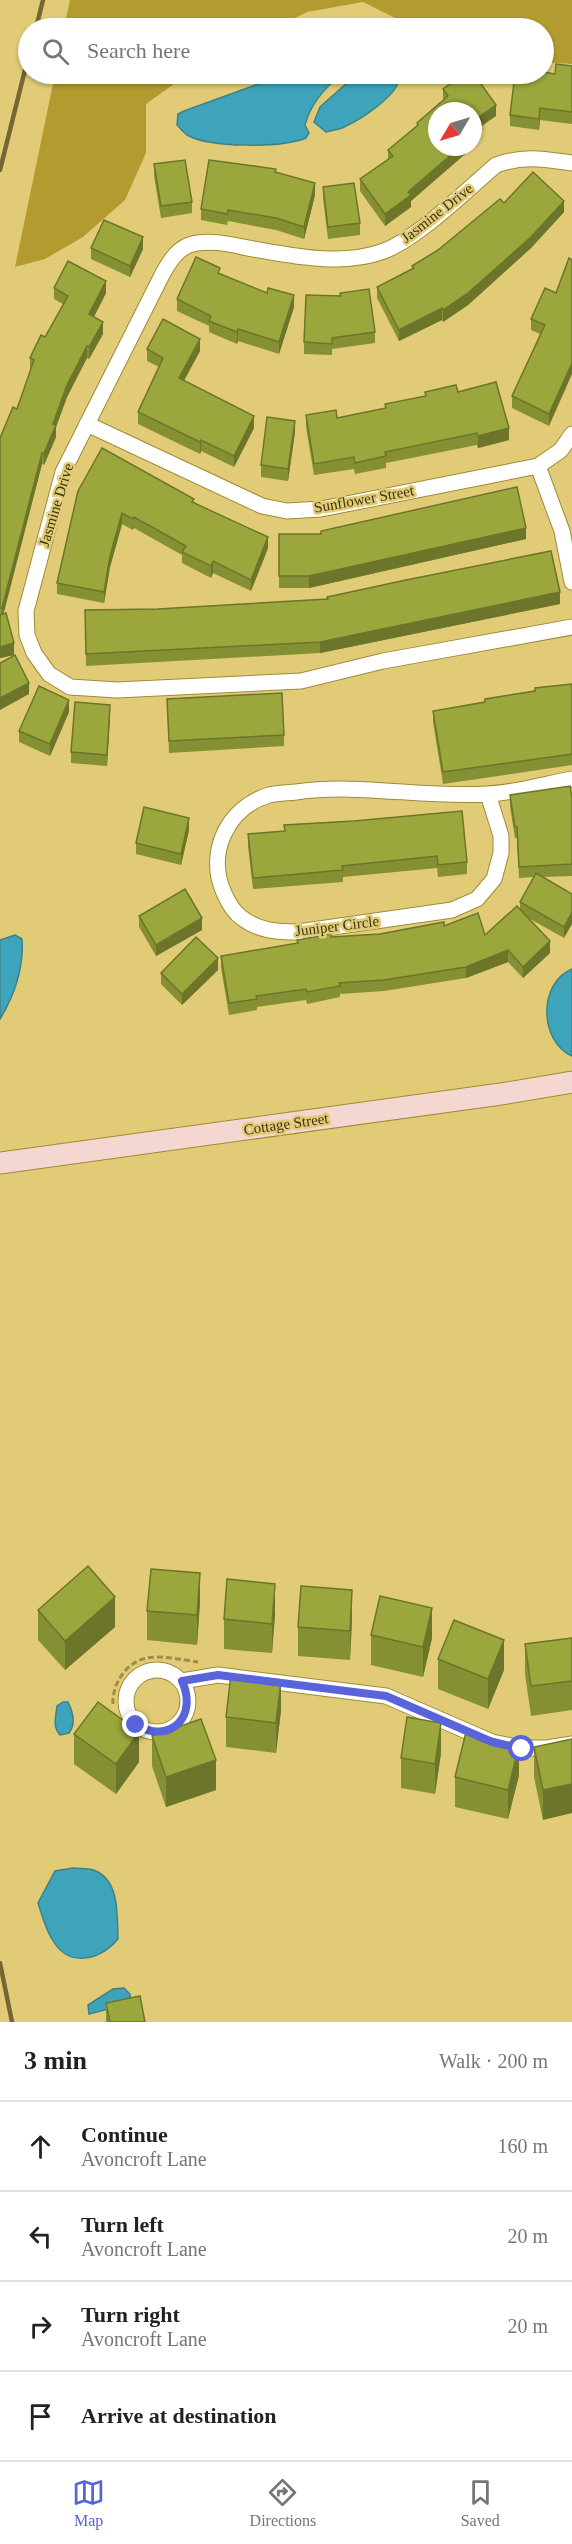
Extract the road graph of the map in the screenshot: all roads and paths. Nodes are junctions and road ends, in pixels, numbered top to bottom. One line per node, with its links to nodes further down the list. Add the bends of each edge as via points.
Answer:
1 (572, 163): 2 (street, Jasmine Drive, via 529,157 496,165 409,238 383,252 349,258 307,258 224,244 202,242 186,246 172,258 162,275)
2 (87, 424): 4 (street, Sunflower Street, via 262,506 287,511 321,509); 6 (street, Jasmine Drive, via 63,472 26,611 27,635 34,653 49,674 70,687 117,690 301,681 383,661)
3 (572, 434): 4 (street, Sunflower Street, via 561,450)
4 (538, 466): 5 (street, via 562,531)
5 (572, 582)
6 (572, 627)
7 (572, 779): 8 (street, Juniper Circle)
8 (488, 794): 8 (street, Juniper Circle, via 501,836 494,879 477,899 452,910 298,932 273,932 240,917 219,881 216,857 224,831 250,805 269,795 327,788)
9 (572, 1082): 10 (street, Cottage Street)
10 (0, 1163)
11 (182, 1681): 11 (street, via 188,1701 182,1720 174,1727 155,1732 136,1725 126,1697 135,1678 164,1670); 12 (street, via 218,1675 375,1694 408,1704 492,1742 522,1749)
12 (572, 1744)

